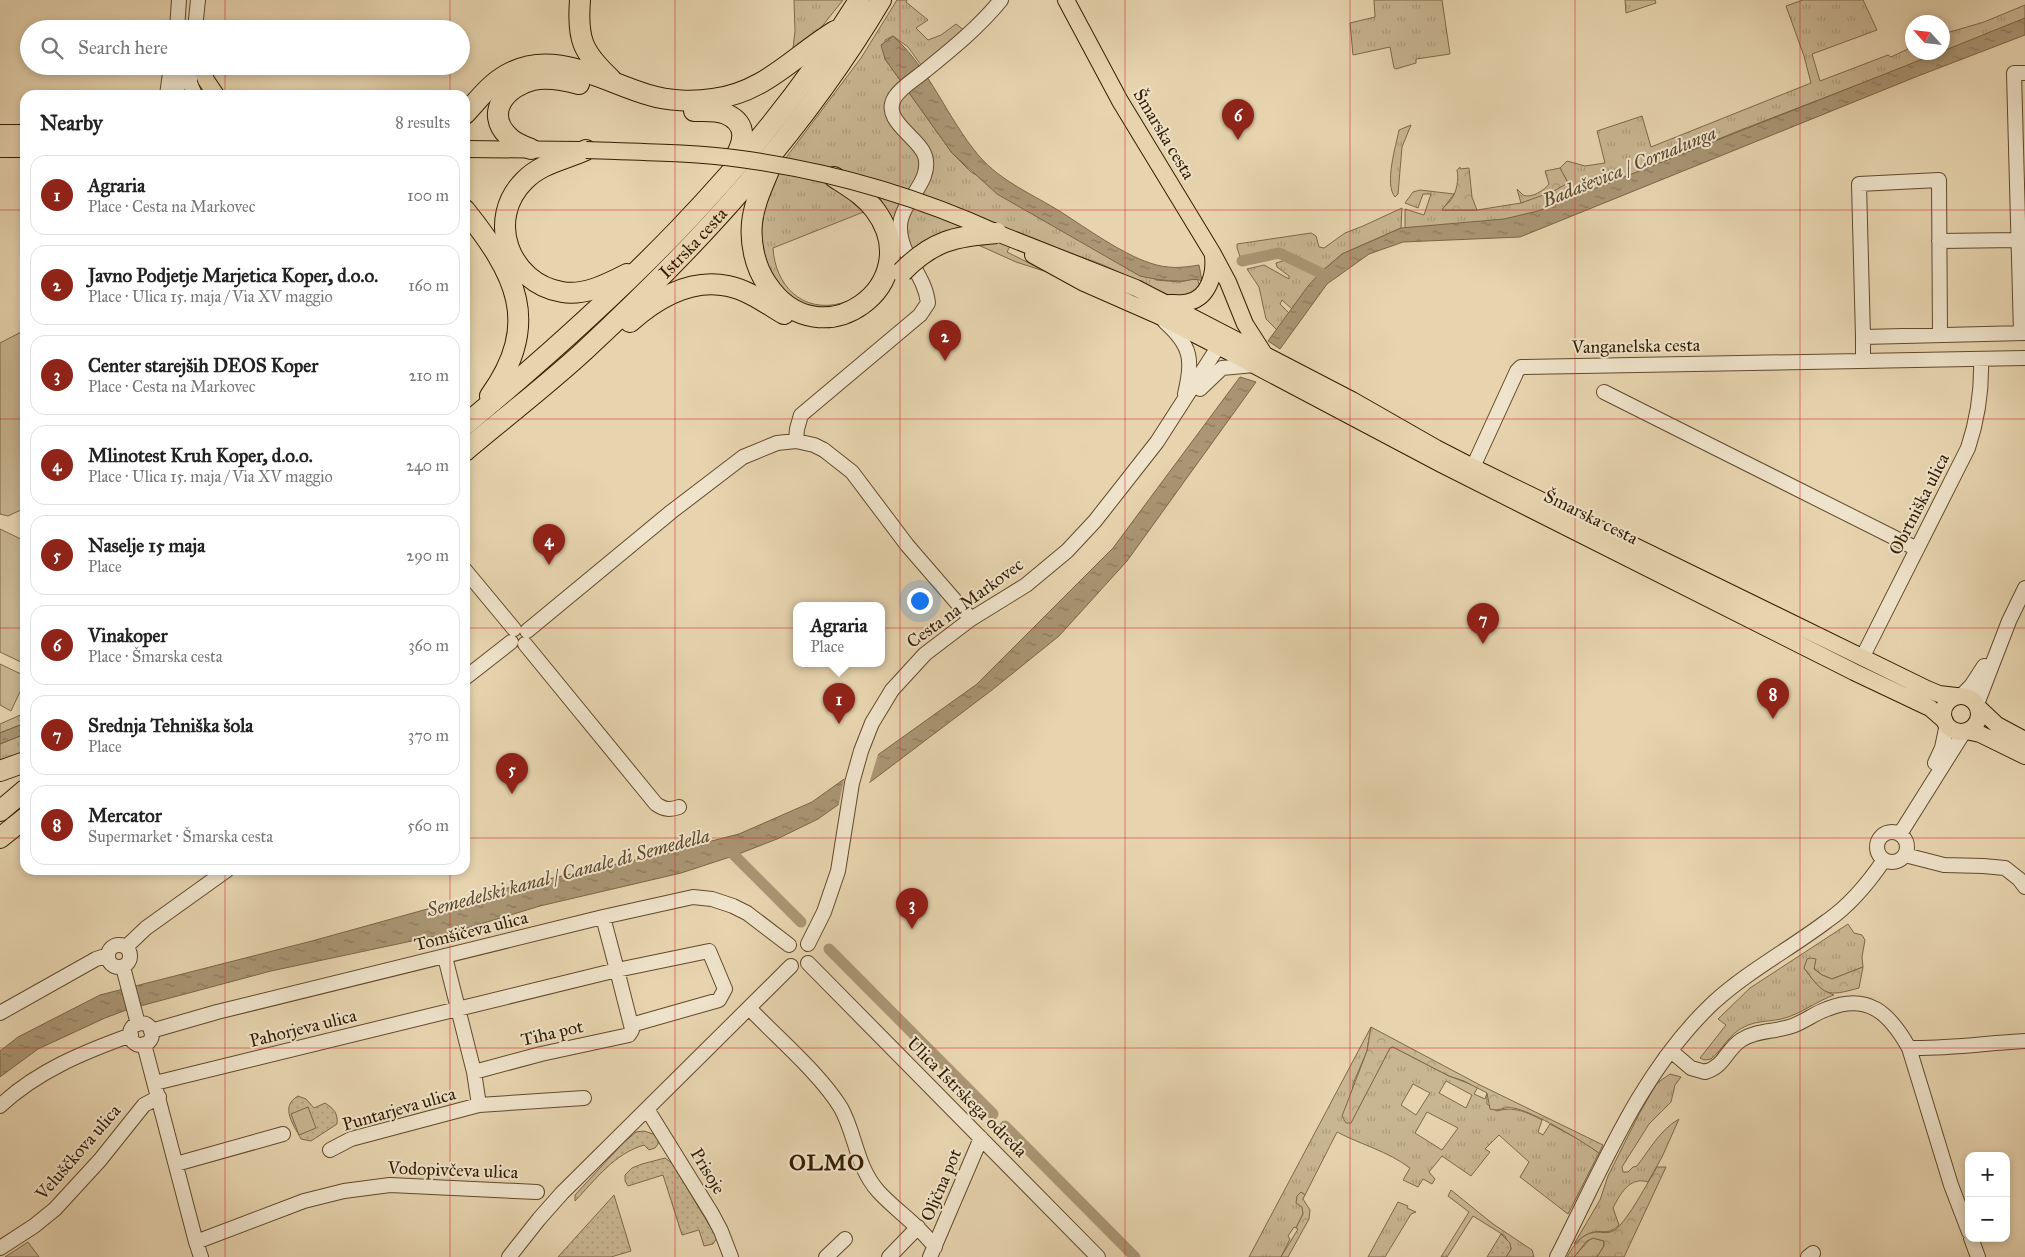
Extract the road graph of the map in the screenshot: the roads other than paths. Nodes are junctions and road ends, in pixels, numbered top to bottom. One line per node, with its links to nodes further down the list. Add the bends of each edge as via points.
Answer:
1 (179, 0): 9 (street)
2 (198, 0): 10 (street)
3 (580, 0): 18 (highway, via 581,40 595,65)
4 (859, 0): 11 (highway, Istrska cesta)
5 (881, 0): 33 (highway, Istrska cesta, via 824,88)
6 (1001, 0): 43 (street, via 966,37 894,98 892,110 897,122 922,150 926,162 925,172 900,219)
7 (1066, 0): 12 (main road)
8 (1078, 5): 12 (main road)
9 (178, 20)
10 (196, 20)
11 (843, 26): 18 (highway, via 768,79 714,99 688,100 649,95); 36 (highway, Istrska cesta, via 785,108)
12 (1085, 33): 41 (main road, Šmarska cesta, via 1120,101)
13 (2025, 73): 24 (street, via 2014,73)
14 (170, 75): 19 (street)
15 (178, 75): 20 (street)
16 (190, 75): 21 (street)
17 (204, 75): 22 (main road)
18 (612, 81): 23 (highway, via 553,65 538,65 506,75)
19 (168, 90)
20 (177, 90)
21 (193, 90)
22 (213, 90)
23 (470, 109)
24 (2020, 109): 27 (street)
25 (0, 133): 26 (main road)
26 (20, 133)
27 (2020, 146): 35 (street)
28 (0, 148): 29 (main road)
29 (20, 149)
30 (470, 149): 31 (main road, Šmarska cesta)
31 (531, 149): 32 (main road, Šmarska cesta); 36 (highway, via 510,138 498,113 503,97 509,91 535,80 566,80 652,107 719,112 734,119 743,140)
32 (586, 150): 34 (main road, Šmarska cesta, bridge, via 740,159); 42 (highway, via 546,165 514,193 505,222 511,254 530,279 563,292 584,292 604,286)
33 (773, 153): 43 (highway, via 755,206 752,233 757,265 780,301 809,316 837,316 862,306); 50 (highway, Istrska cesta, via 694,244)
34 (834, 177): 38 (main road, Šmarska cesta, bridge, via 932,207); 43 (highway, via 876,211)
35 (2021, 185): 39 (street)
36 (718, 190): 42 (highway, Istrska cesta)
37 (470, 217): 57 (highway, via 511,282 519,311 516,347 508,367)
38 (1005, 237): 43 (highway, bridge, via 970,236 945,241); 45 (main road, Šmarska cesta, via 1136,288)
39 (2018, 240): 40 (street); 46 (street)
40 (1939, 241): 47 (street); 48 (street, via 1939,180 1859,184)
41 (1213, 254): 44 (main road, Šmarska cesta); 45 (main road, via 1215,268 1212,279 1199,298)
42 (644, 265): 57 (highway, Istrska cesta, via 576,331)
43 (901, 270): 50 (highway, via 870,309 848,321 826,325 802,321 728,286 711,284 682,288 638,314 609,340); 58 (street, via 927,294 928,303 924,310 801,415)
44 (1228, 282): 49 (main road, via 1231,313); 53 (main road, Šmarska cesta)
45 (1163, 310): 49 (main road, Šmarska cesta); 56 (street, via 1181,338 1191,362)
46 (2023, 333): 47 (street)
47 (1940, 335): 48 (street)
48 (1863, 337): 54 (street)
49 (1222, 340): 53 (main road, Šmarska cesta); 56 (street, Cesta na Markovec)
50 (583, 352): 59 (highway, Istrska cesta)
51 (2025, 358): 52 (street, Vanganelska cesta)
52 (1981, 359): 54 (street, Vanganelska cesta); 61 (street, Obrtniška ulica, via 1982,385 1976,426)
53 (1261, 361): 56 (street, via 1222,368); 60 (main road, Šmarska cesta, via 1352,400); 71 (main road, Šmarska cesta, via 1441,464 1930,708)
54 (1863, 361): 60 (street, Vanganelska cesta, via 1521,367)
55 (1604, 392): 61 (street)
56 (1182, 404): 64 (street, Cesta na Markovec, via 1124,484 1067,551 1026,585)
57 (470, 421)
58 (796, 441): 64 (street, via 824,450 852,472 907,545); 66 (street, via 777,443 743,457)
59 (470, 447)
60 (1473, 467): 67 (main road, Šmarska cesta)
61 (1917, 549): 67 (street, Obrtniška ulica)
62 (470, 576): 66 (street)
63 (2025, 588): 65 (street)
64 (971, 619): 89 (street, Cesta na Markovec, via 924,654 882,706 861,751 852,783 838,871)
65 (2009, 621): 69 (street, via 1979,674); 70 (street)
66 (519, 636): 68 (street); 79 (street, via 656,804 670,810)
67 (1862, 658): 69 (main road, Šmarska cesta, via 1933,692)
68 (470, 674)
69 (1959, 696): 70 (main road, via 1970,698); 71 (main road, via 1946,703)
70 (1978, 706): 72 (main road, via 1979,719); 73 (main road, via 1996,725)
71 (1946, 723): 72 (main road, via 1956,731); 78 (street, via 1942,748)
72 (1965, 731): 74 (main road, via 1980,734); 78 (street)
73 (2025, 740)
74 (2025, 756)
75 (20, 764): 76 (highway)
76 (0, 771)
77 (20, 794): 80 (highway)
78 (1918, 803): 82 (street)
79 (679, 807)
80 (0, 811)
81 (20, 822): 83 (highway)
82 (1900, 834): 84 (street, via 1906,844); 85 (street, via 1888,832 1878,840 1877,851)
83 (0, 838)
84 (1905, 854): 85 (street, via 1896,862); 87 (street, via 1944,865 2005,868)
85 (1884, 860): 107 (street, via 1829,920 1734,984)
86 (220, 875): 91 (street, via 146,928)
87 (2023, 881)
88 (603, 917): 90 (street, Tomšičeva ulica, via 693,897 712,898 747,913); 93 (street, Tomšičeva ulica); 96 (street)
89 (808, 944): 90 (street, via 795,941); 94 (street, via 812,953)
90 (789, 945): 95 (street, via 785,956)
91 (126, 947): 92 (street, via 115,946); 97 (street, via 131,958)
92 (108, 955): 97 (street, via 113,965); 100 (street)
93 (445, 957): 98 (street); 103 (street, Tomšičeva ulica)
94 (808, 963): 95 (street, via 800,968); 116 (street, Ulica Istrskega odreda)
95 (792, 966): 114 (street)
96 (617, 970): 98 (street, Pahorjeva ulica); 101 (street); 101 (street, Pahorjeva ulica, via 709,951 725,989 719,1000)
97 (125, 973): 102 (street, via 135,1010)
98 (459, 1010): 108 (street); 109 (street, Pahorjeva ulica)
99 (753, 1012): 121 (street, Oljčna pot, via 839,1105 848,1121 863,1167 878,1190)
100 (0, 1013)
101 (632, 1025): 108 (street, Tiha pot, via 629,1034)
102 (134, 1029): 103 (street, via 146,1025); 105 (street, via 134,1042); 113 (street, via 49,1070)
103 (152, 1031): 105 (street, via 150,1041)
104 (2025, 1041): 106 (street, via 1934,1049)
105 (144, 1044): 109 (street)
106 (1909, 1048): 107 (street, via 1892,1021 1880,1011 1866,1005 1842,1003 1787,1028 1746,1037 1718,1067 1705,1072 1691,1068); 120 (street, via 1950,1185)
107 (1670, 1051): 133 (street, via 1656,1068 1618,1137)
108 (474, 1072): 112 (street, Puntarjeva ulica)
109 (155, 1083): 110 (street)
110 (159, 1098): 118 (street); 125 (street, Veluščkova ulica, via 144,1105 96,1165 50,1214)
111 (584, 1098): 112 (street, Puntarjeva ulica)
112 (479, 1105): 117 (street, Puntarjeva ulica, via 351,1140)
113 (0, 1106)
114 (646, 1109): 128 (street, via 562,1193); 129 (street, Prisoje, via 712,1214)
115 (283, 1134): 118 (street)
116 (981, 1138): 126 (street, Oljčna pot); 132 (street, Ulica Istrskega odreda)
117 (330, 1150)
118 (176, 1164): 123 (street)
119 (537, 1192): 123 (street, Vodopivčeva ulica, via 390,1185 353,1190 304,1201)
120 (1965, 1222)
121 (918, 1227): 126 (street, Oljčna pot); 131 (street, Oljčna pot)
122 (845, 1239): 130 (street)
123 (196, 1242): 127 (street)
124 (1972, 1242): 134 (street)
125 (0, 1248)
126 (933, 1252)
127 (202, 1257)
128 (509, 1257)
129 (731, 1257)
130 (826, 1257)
131 (889, 1257)
132 (1098, 1257)
133 (1557, 1257)
134 (1978, 1257)

